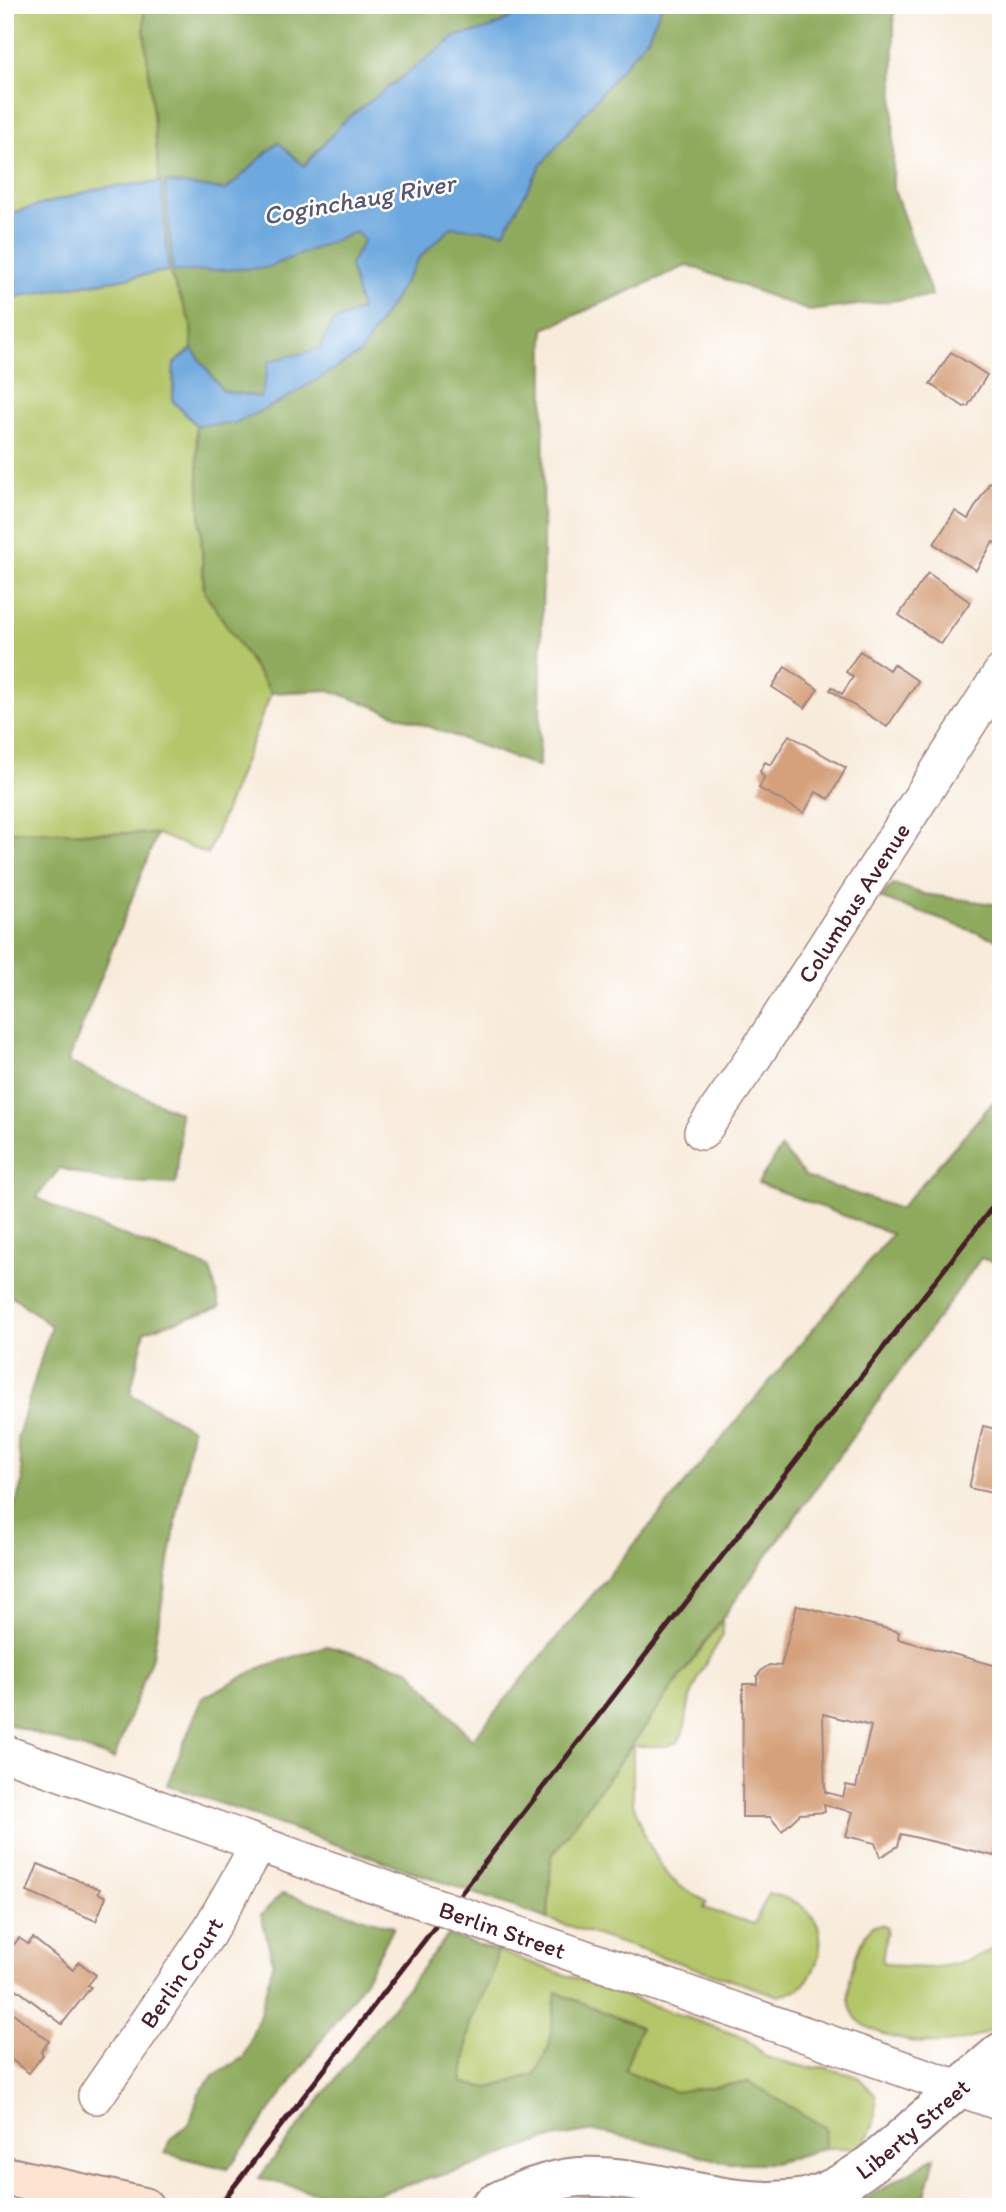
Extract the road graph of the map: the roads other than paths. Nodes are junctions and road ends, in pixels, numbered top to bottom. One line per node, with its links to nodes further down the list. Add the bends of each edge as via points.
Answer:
1 (1001, 673): 2 (street, Columbus Avenue)
2 (702, 1132)
3 (5, 1753): 4 (street, Berlin Street)
4 (259, 1844): 6 (street, Berlin Street, bridge); 7 (street, Berlin Court, via 207,1935)
5 (1001, 2052): 6 (street, Liberty Street)
6 (959, 2088): 8 (street, Berlin Street); 11 (street, Liberty Street, via 881,2157 843,2183 806,2198 764,2204 724,2202 624,2181 579,2177 537,2186)
7 (96, 2096)
8 (1001, 2103)
9 (5, 2176): 10 (main road)
10 (144, 2207)
11 (489, 2207)

